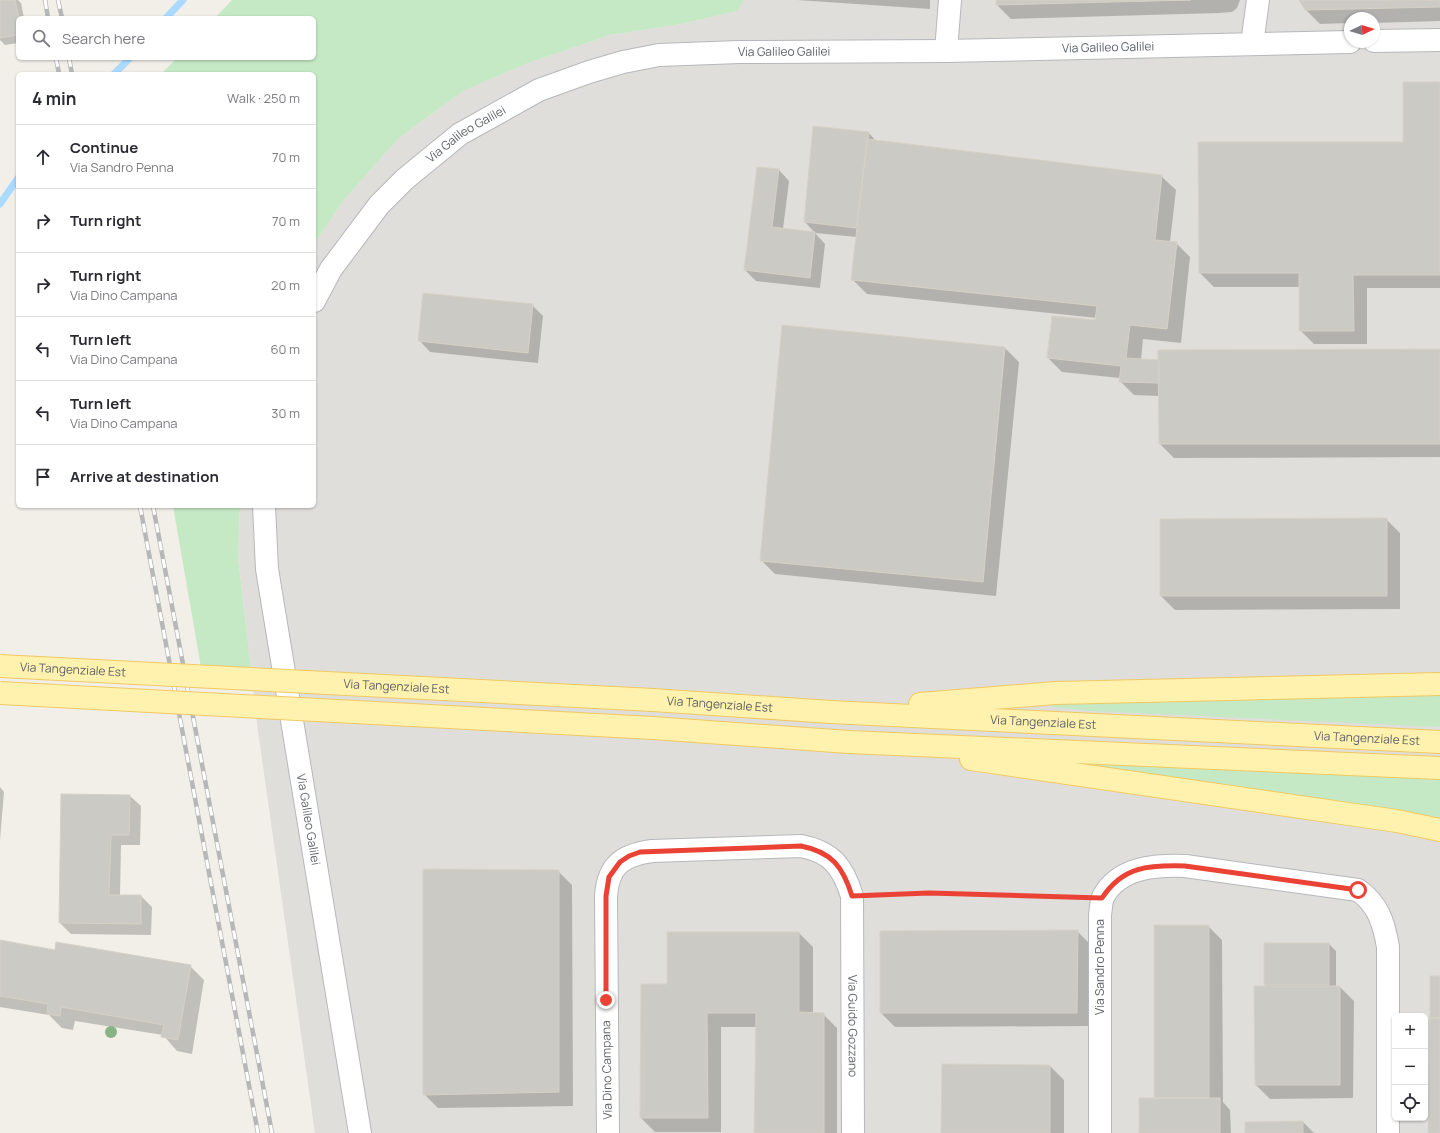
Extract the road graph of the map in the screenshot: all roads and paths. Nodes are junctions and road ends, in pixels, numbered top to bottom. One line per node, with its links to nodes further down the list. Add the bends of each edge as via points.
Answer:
1 (950, 0): 7 (street)
2 (1258, 0): 6 (street)
3 (1440, 40): 4 (street)
4 (1380, 41)
5 (1344, 42): 6 (street, Via Galileo Galilei)
6 (1252, 44): 7 (street, Via Galileo Galilei)
7 (946, 51): 8 (street, Via Galileo Galilei, via 659,55 622,62 539,90 460,134 405,179 379,205 354,237 331,269)
8 (316, 297)
9 (264, 508): 21 (street, Via Galileo Galilei, via 267,569)
10 (0, 666): 13 (main road, Via Tangenziale Est, bridge, via 654,700)
11 (1440, 684): 13 (main road, via 1055,693)
12 (0, 693): 14 (main road, bridge, via 652,728)
13 (831, 712): 15 (main road, Via Tangenziale Est)
14 (849, 742): 16 (main road); 17 (main road, via 1390,820)
15 (1440, 742)
16 (1440, 768)
17 (1440, 830)
18 (852, 896): 19 (path, via 922,893); 20 (street, Via Dino Campana); 22 (street, Via Dino Campana, via 841,868 831,858 818,849 801,846 652,851 629,856 620,862 609,877 606,896)
19 (1102, 898): 24 (street, Via Sandro Penna); 25 (street, via 1112,884 1127,874 1162,866 1185,866 1358,890 1374,904 1381,917 1388,947)
20 (853, 918): 23 (street, Via Guido Gozzano)
21 (360, 1133)
22 (608, 1133)
23 (853, 1133)
24 (1100, 1133)
25 (1388, 1133)

